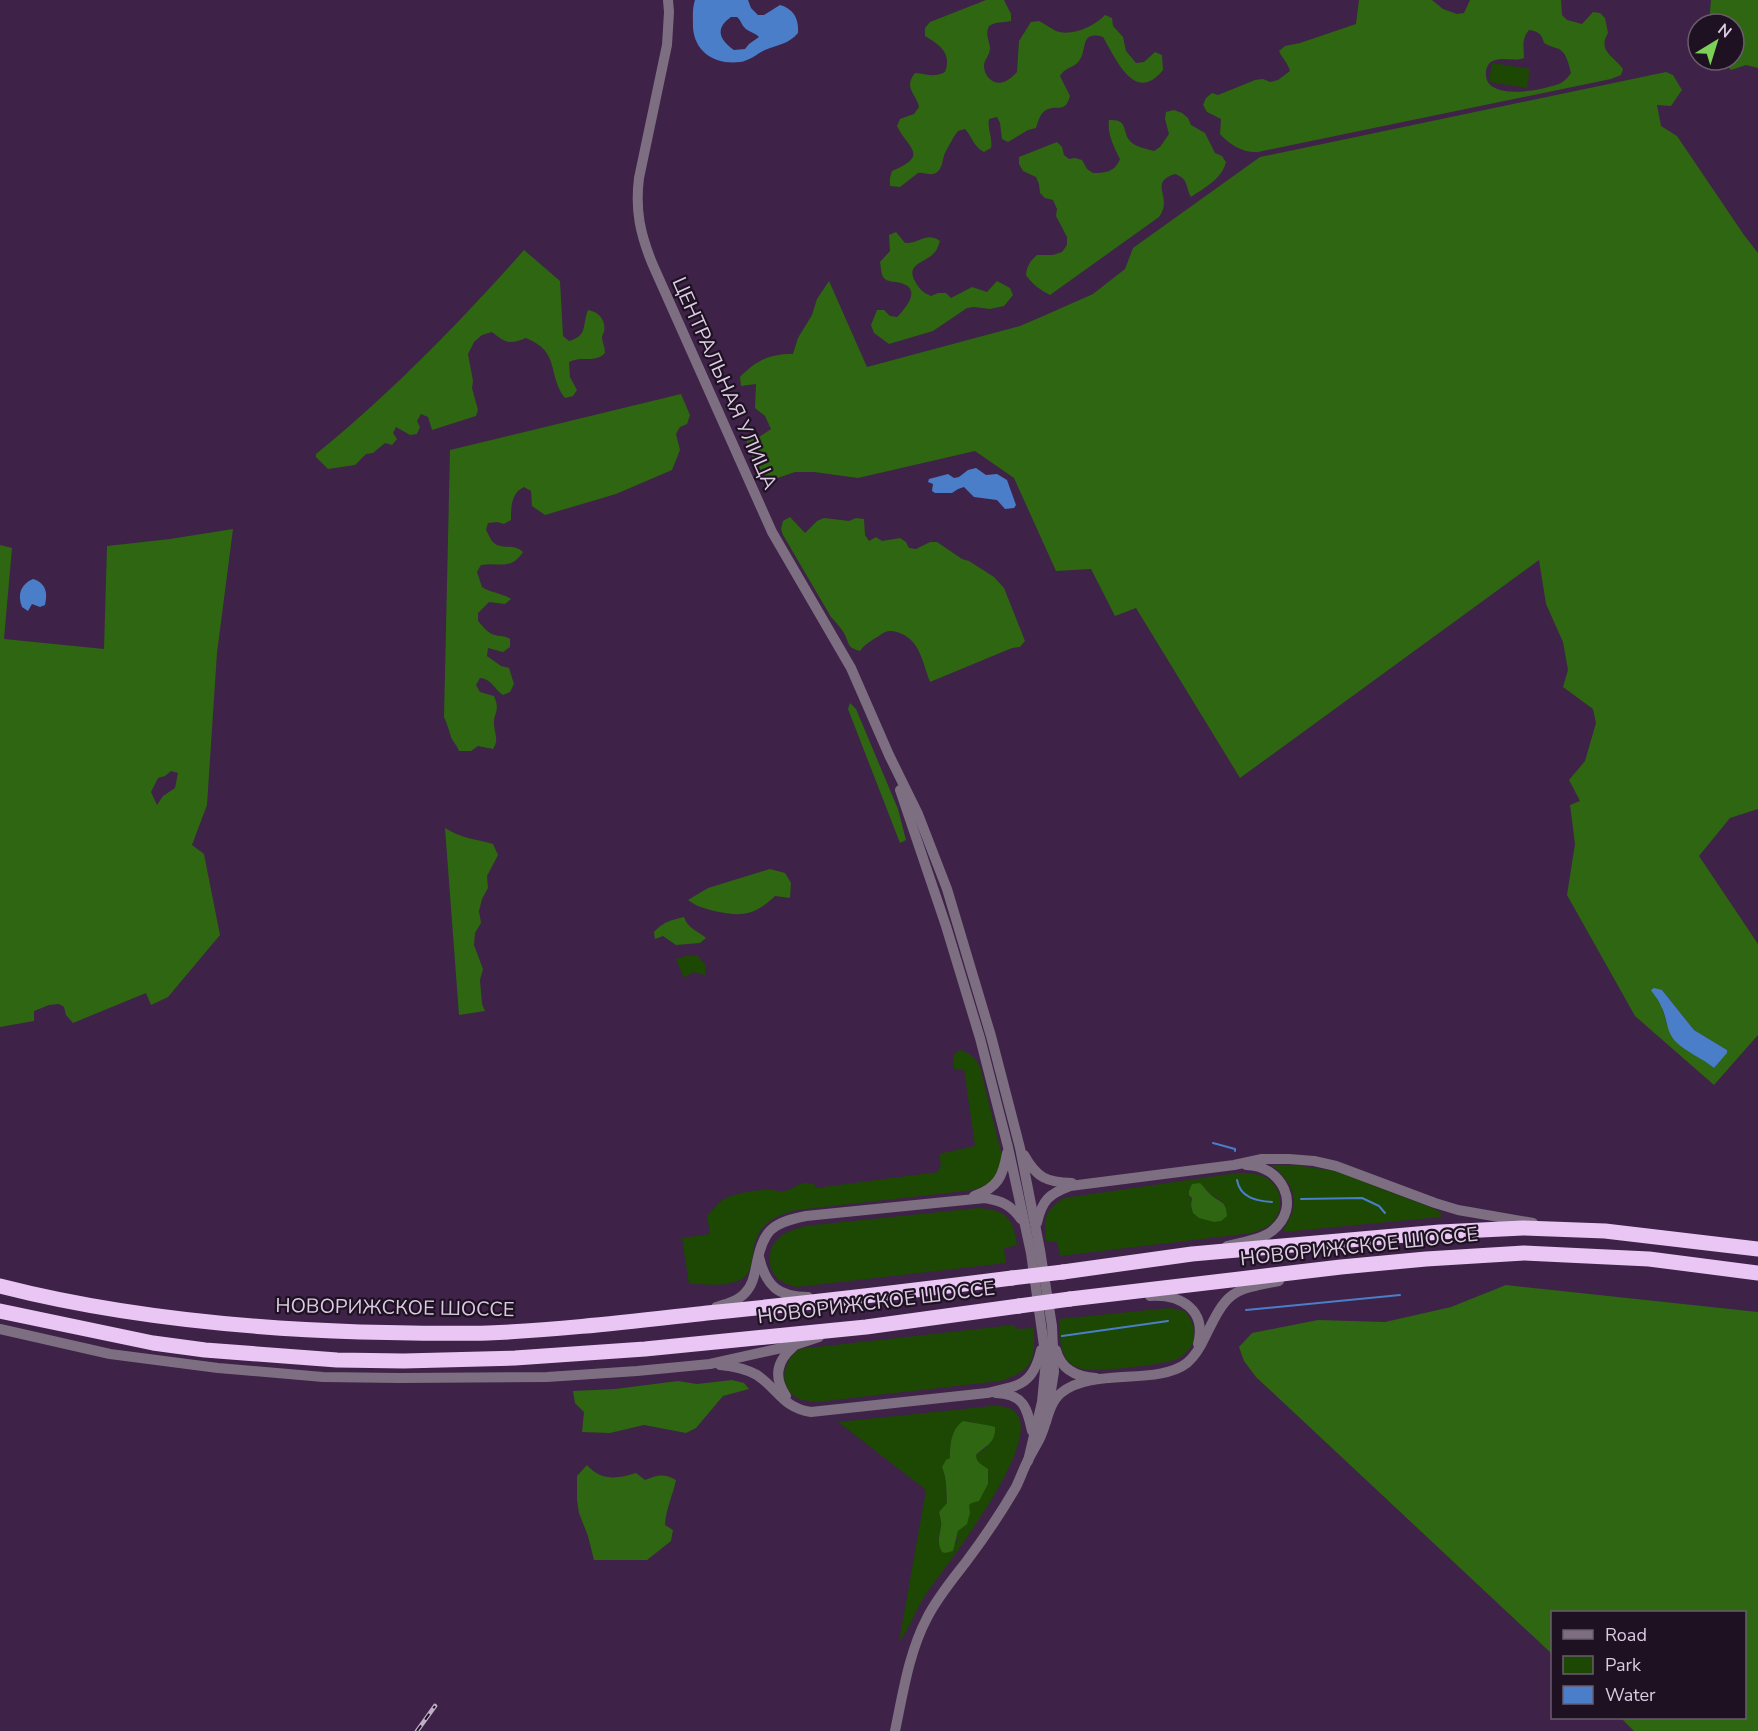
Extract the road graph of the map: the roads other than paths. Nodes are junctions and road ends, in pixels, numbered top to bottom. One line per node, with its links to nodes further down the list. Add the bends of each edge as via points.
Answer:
1 (668, 0): 2 (street, ЦЕНТРАЛЬНАЯ УЛИЦА, via 667,45 636,198 644,242 759,506 851,668)
2 (889, 755): 3 (street, via 946,926); 4 (street, via 918,814 947,889)
3 (1008, 1147): 7 (street, via 998,1181 980,1194); 8 (street)
4 (1020, 1148): 6 (street, via 1036,1174 1043,1178); 9 (street)
5 (1234, 1165): 6 (street); 10 (street, via 1262,1159 1314,1161 1458,1210); 12 (street, via 1265,1168 1276,1176 1286,1193 1285,1215 1271,1232 1257,1238)
6 (1090, 1183): 9 (street, via 1070,1186 1050,1196 1040,1210)
7 (965, 1198): 8 (street, via 1005,1202); 13 (street, via 789,1220 773,1227 761,1243)
8 (1024, 1222): 23 (street)
9 (1036, 1229): 23 (street, via 1046,1284)
10 (1571, 1229): 11 (highway, НОВОРИЖСКОЕ ШОССЕ); 12 (highway, НОВОРИЖСКОЕ ШОССЕ, via 1440,1232)
11 (1758, 1249)
12 (1192, 1254): 18 (highway, НОВОРИЖСКОЕ ШОССЕ, bridge)
13 (758, 1255): 18 (street, via 765,1277 787,1295); 20 (street, via 745,1294)
14 (1341, 1267): 15 (highway, НОВОРИЖСКОЕ ШОССЕ, via 1524,1253 1649,1259); 17 (highway, НОВОРИЖСКОЕ ШОССЕ); 25 (street, via 1237,1292 1221,1306)
15 (1758, 1273)
16 (0, 1286): 20 (highway, НОВОРИЖСКОЕ ШОССЕ, via 177,1318 311,1330 487,1333)
17 (1106, 1294): 21 (highway, НОВОРИЖСКОЕ ШОССЕ, bridge); 25 (street, via 1160,1295 1188,1305 1199,1323)
18 (884, 1295): 20 (highway, НОВОРИЖСКОЕ ШОССЕ)
19 (0, 1311): 21 (highway, НОВОРИЖСКОЕ ШОССЕ, via 153,1343 337,1360 515,1358)
20 (693, 1315)
21 (866, 1327): 24 (street)
22 (0, 1329): 26 (street, via 111,1354 323,1377 547,1377)
23 (1048, 1340): 27 (street, via 1071,1372); 28 (street, via 1031,1377); 30 (street, via 1054,1372); 31 (street, via 1042,1402)
24 (795, 1345): 26 (street); 29 (street, via 782,1359 778,1378 788,1398)
25 (1195, 1353): 27 (street, via 1185,1365 1163,1373)
26 (710, 1364): 29 (street, via 736,1367 756,1375 795,1409)
27 (1108, 1378): 30 (street, via 1062,1393)
28 (987, 1393): 29 (street); 31 (street, via 1008,1394 1023,1402)
29 (811, 1412)
30 (1046, 1422): 32 (street)
31 (1033, 1437): 32 (street)
32 (1028, 1461): 33 (street, via 995,1521 927,1617 914,1650)
33 (895, 1731)

